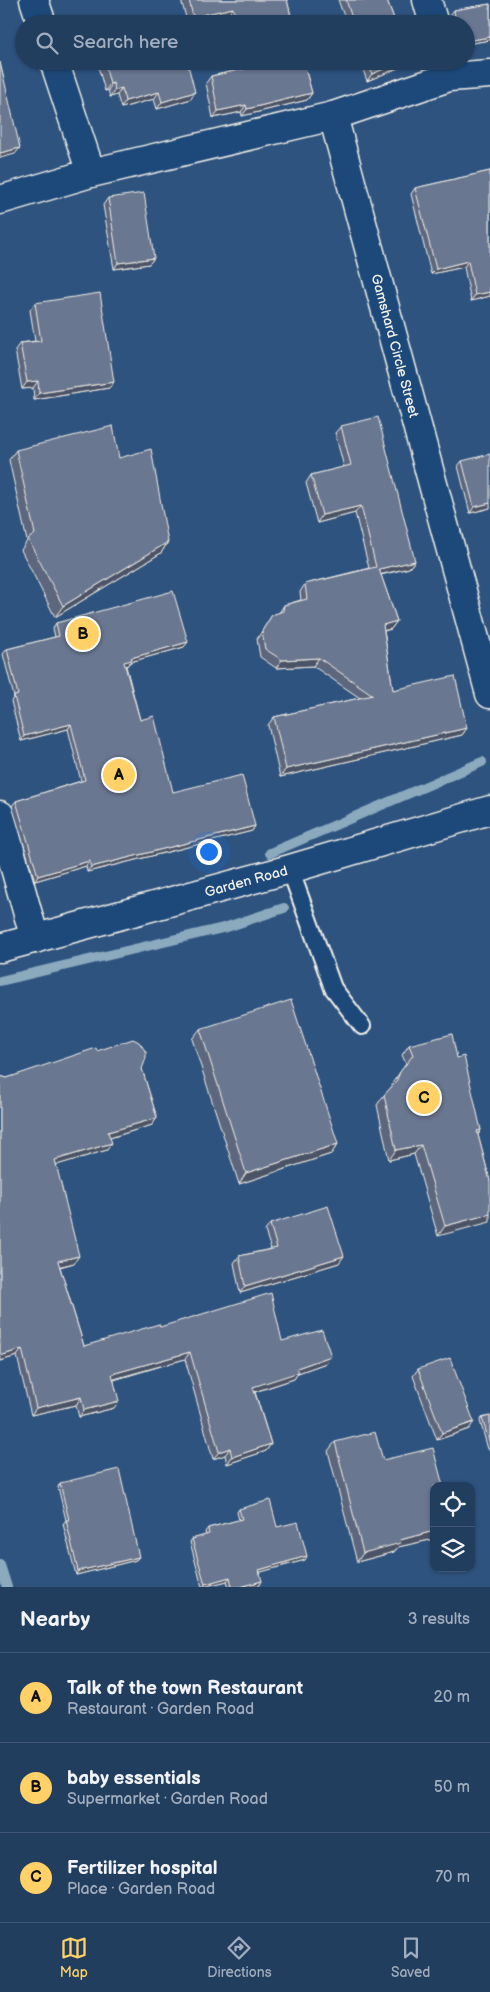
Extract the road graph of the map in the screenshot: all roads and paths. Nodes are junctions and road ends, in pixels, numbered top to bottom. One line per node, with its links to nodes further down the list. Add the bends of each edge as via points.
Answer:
1 (34, 0): 3 (street)
2 (427, 0): 4 (street)
3 (39, 15)
4 (431, 15)
5 (57, 70): 10 (street)
6 (445, 70): 9 (street)
7 (456, 70): 8 (street)
8 (490, 74)
9 (333, 116): 10 (street); 12 (street, Gamshard Circle Street)
10 (91, 173): 11 (street)
11 (0, 200)
12 (490, 694)
13 (490, 810): 15 (street, Garden Road)
14 (0, 815): 16 (street)
15 (290, 869): 16 (street, Garden Road); 18 (lane, via 334,988)
16 (35, 939): 17 (street, Garden Road)
17 (0, 948)
18 (362, 1026)

